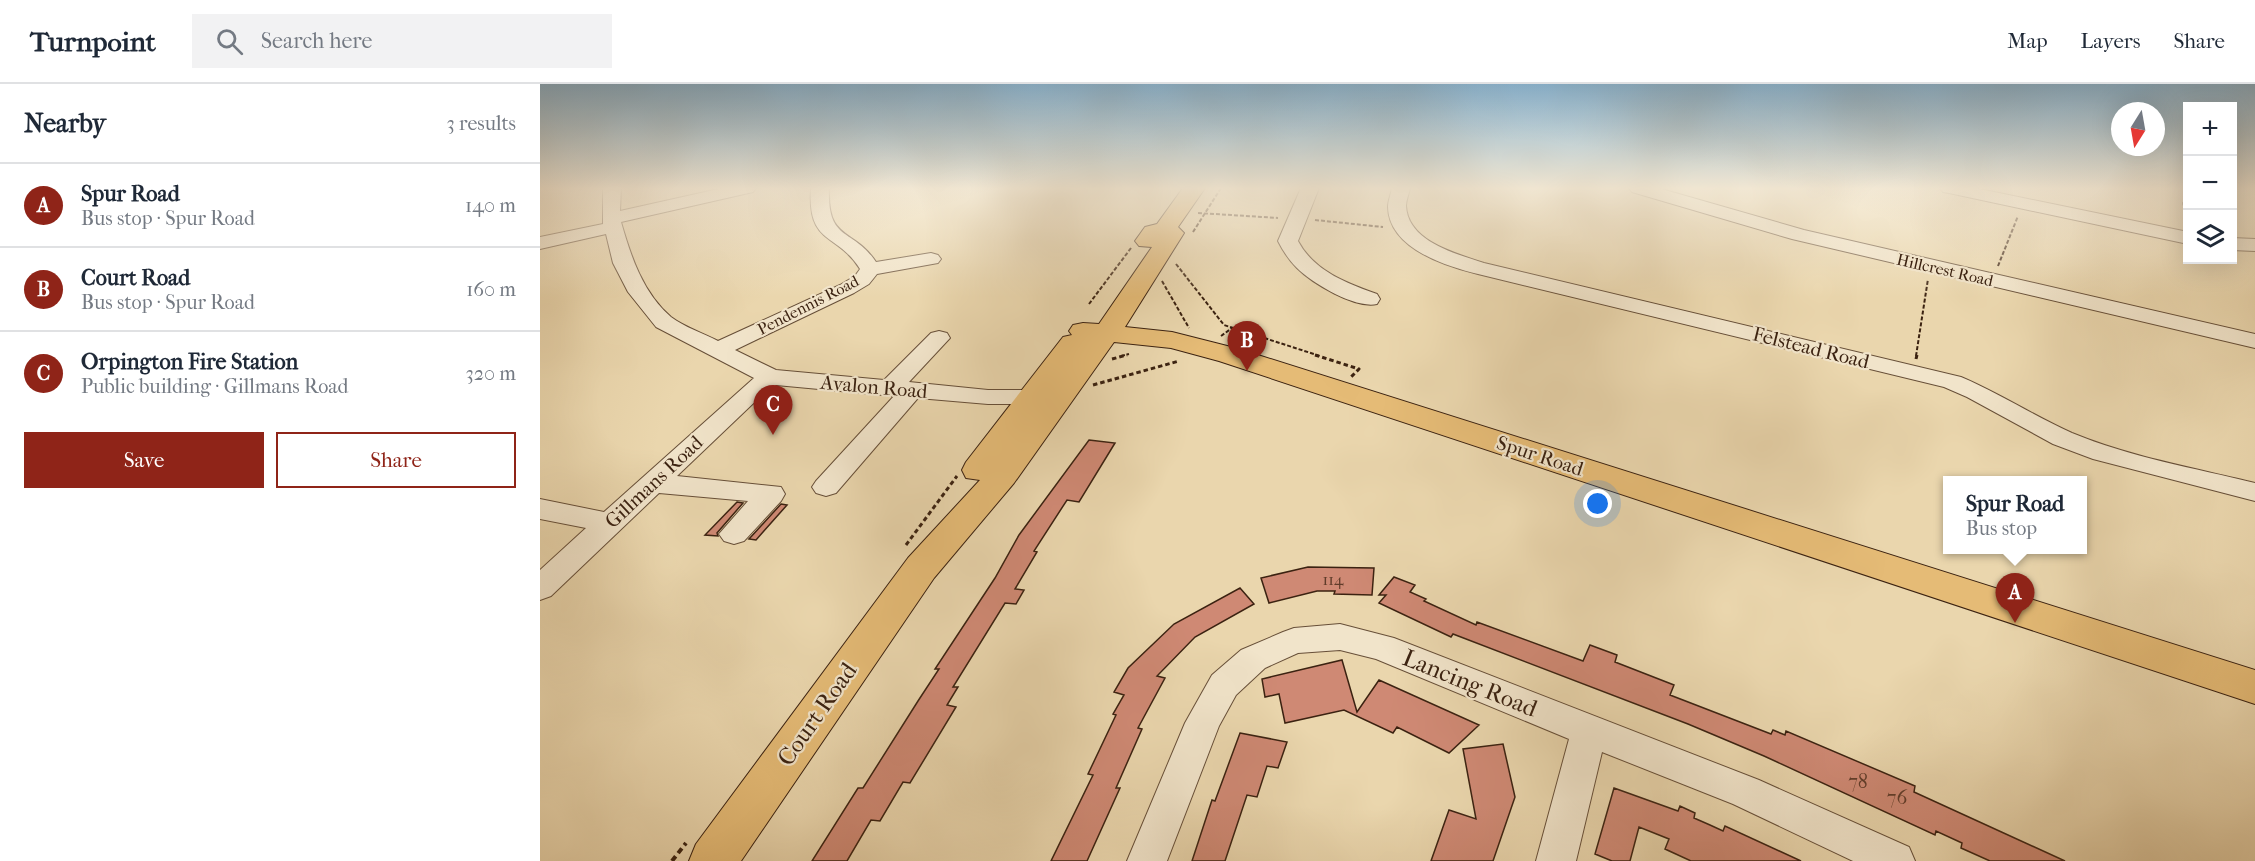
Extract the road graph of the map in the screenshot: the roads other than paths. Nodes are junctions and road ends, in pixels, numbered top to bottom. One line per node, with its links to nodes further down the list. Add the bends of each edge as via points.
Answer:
1 (607, 224): 11 (street)
2 (612, 224): 19 (street, Avalon Road, via 622,262 639,292 664,322)
3 (824, 224): 14 (street, Pendennis Road, via 838,241 866,259)
4 (1168, 224): 16 (main road, Court Road, via 1165,229 1172,233 1153,266)
5 (1295, 224): 15 (street, via 1288,241 1293,252 1332,285)
6 (1403, 224): 29 (street, Felstead Road, via 1420,242 1444,256 1478,268 1952,382 2062,438 2102,453)
7 (1762, 224): 18 (street, Hillcrest Road)
8 (2120, 224): 9 (street)
9 (2183, 237)
10 (939, 239): 14 (street, via 933,245 931,262)
11 (540, 243)
12 (2237, 244): 13 (street)
13 (2255, 245)
14 (870, 269): 19 (street, Pendennis Road, via 862,280 847,289)
15 (1369, 299)
16 (1095, 332): 20 (main road, via 1172,340); 21 (main road, Court Road); 25 (main road, Court Road)
17 (939, 338): 24 (street)
18 (2255, 341)
19 (716, 350): 22 (street, Avalon Road)
20 (1189, 355): 21 (main road, via 1132,347 1099,357); 35 (main road, Spur Road)
21 (1087, 376): 25 (street, Avalon Road, via 1059,396); 33 (main road, Court Road, via 960,528)
22 (771, 377): 23 (street, Avalon Road); 27 (street, Gillmans Road)
23 (834, 384): 24 (street, Avalon Road); 26 (street)
24 (901, 389): 25 (street, Avalon Road); 28 (street)
25 (1030, 399): 33 (main road, Court Road, via 938,524)
26 (815, 403)
27 (653, 483): 31 (street, Gillmans Road); 32 (street, via 771,494)
28 (826, 487)
29 (2255, 492)
30 (540, 509): 31 (street)
31 (610, 523): 34 (street, Gillmans Road)
32 (734, 534)
33 (921, 568): 37 (main road, Court Road)
34 (540, 588)
35 (2255, 687)
36 (1589, 731): 38 (street, Lancing Road, via 1382,647 1340,637 1294,641 1253,659 1224,685 1203,723); 39 (street); 40 (street, Lancing Road, via 1746,792)
37 (713, 861)
38 (1147, 861)
39 (1556, 861)
40 (1895, 861)

